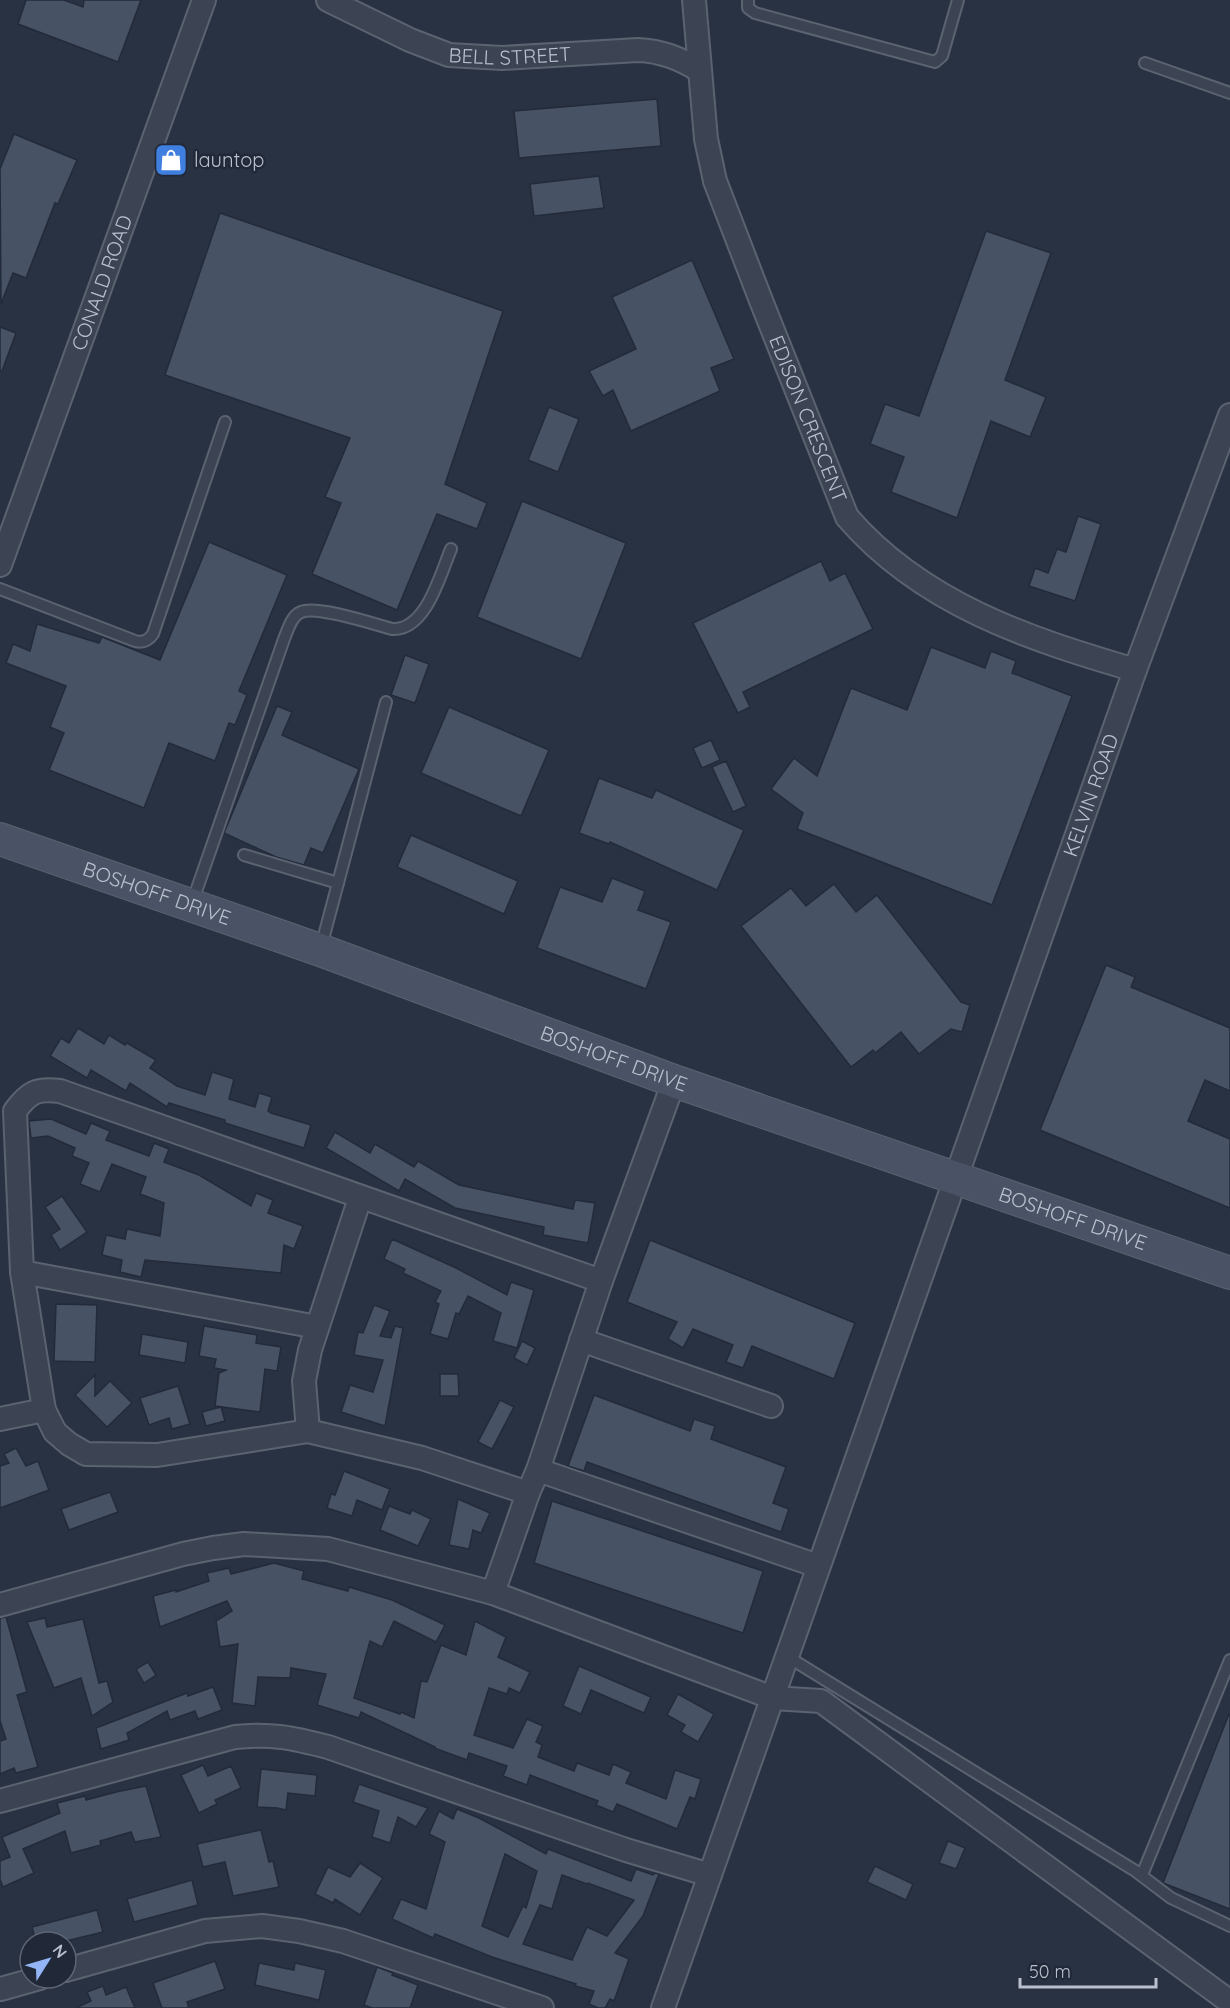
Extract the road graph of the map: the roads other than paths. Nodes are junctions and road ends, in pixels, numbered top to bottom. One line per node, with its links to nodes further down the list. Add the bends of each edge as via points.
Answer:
1 (204, 0): 12 (street, CONALD ROAD)
2 (328, 0): 7 (street, BELL STREET, via 449,55 502,58 638,50 669,54)
3 (694, 0): 7 (street, EDISON CRESCENT)
4 (748, 0): 5 (lane, via 748,8 755,13 935,62 942,56)
5 (958, 0)
6 (1145, 63): 8 (lane)
7 (699, 70): 14 (street, EDISON CRESCENT, via 715,181 847,517 881,551 932,589 994,623 1063,649)
8 (1230, 93)
9 (1230, 415): 14 (street, KELVIN ROAD)
10 (225, 422): 13 (lane, via 148,640 135,641)
11 (451, 549): 19 (lane, via 426,607 401,629 309,610 293,617)
12 (0, 565)
13 (0, 589)
14 (1135, 669): 22 (street, KELVIN ROAD)
15 (386, 702): 18 (lane)
16 (0, 838): 19 (main road, BOSHOFF DRIVE)
17 (244, 855): 18 (lane)
18 (338, 883): 20 (lane)
19 (191, 906): 20 (main road, BOSHOFF DRIVE)
20 (320, 950): 21 (main road, BOSHOFF DRIVE)
21 (674, 1081): 22 (main road, BOSHOFF DRIVE); 26 (street)
22 (956, 1179): 25 (main road, BOSHOFF DRIVE); 35 (street, KELVIN ROAD)
23 (360, 1198): 24 (street, via 60,1091 43,1089 26,1096 15,1111); 26 (street); 27 (street)
24 (22, 1272): 27 (street); 30 (street)
25 (1230, 1273)
26 (601, 1281): 28 (street)
27 (317, 1327): 32 (street, via 304,1380)
28 (581, 1340): 29 (street); 33 (street)
29 (771, 1406)
30 (44, 1410): 31 (street); 32 (street, via 56,1432 86,1454 157,1455)
31 (0, 1419)
32 (308, 1431): 34 (street, via 422,1458)
33 (538, 1470): 34 (street); 35 (street)
34 (528, 1492): 36 (street)
35 (818, 1566): 38 (street, KELVIN ROAD)
36 (493, 1593): 37 (street, via 328,1549 244,1544 183,1554); 40 (street)
37 (0, 1605)
38 (788, 1657): 40 (street, KELVIN ROAD); 42 (lane)
39 (1230, 1660): 42 (lane, via 1142,1875)
40 (773, 1698): 43 (street, KELVIN ROAD); 48 (street, via 821,1701)
41 (0, 1801): 43 (street, via 235,1737 283,1736 328,1747)
42 (1138, 1872): 44 (lane, via 1171,1898)
43 (710, 1875): 50 (street, KELVIN ROAD)
44 (1230, 1926)
45 (78, 1967): 49 (street, via 205,1931 262,1926 343,1941)
46 (18, 1988): 47 (street)
47 (3, 1994)
48 (1230, 2002)
49 (542, 2008)
50 (663, 2008)

